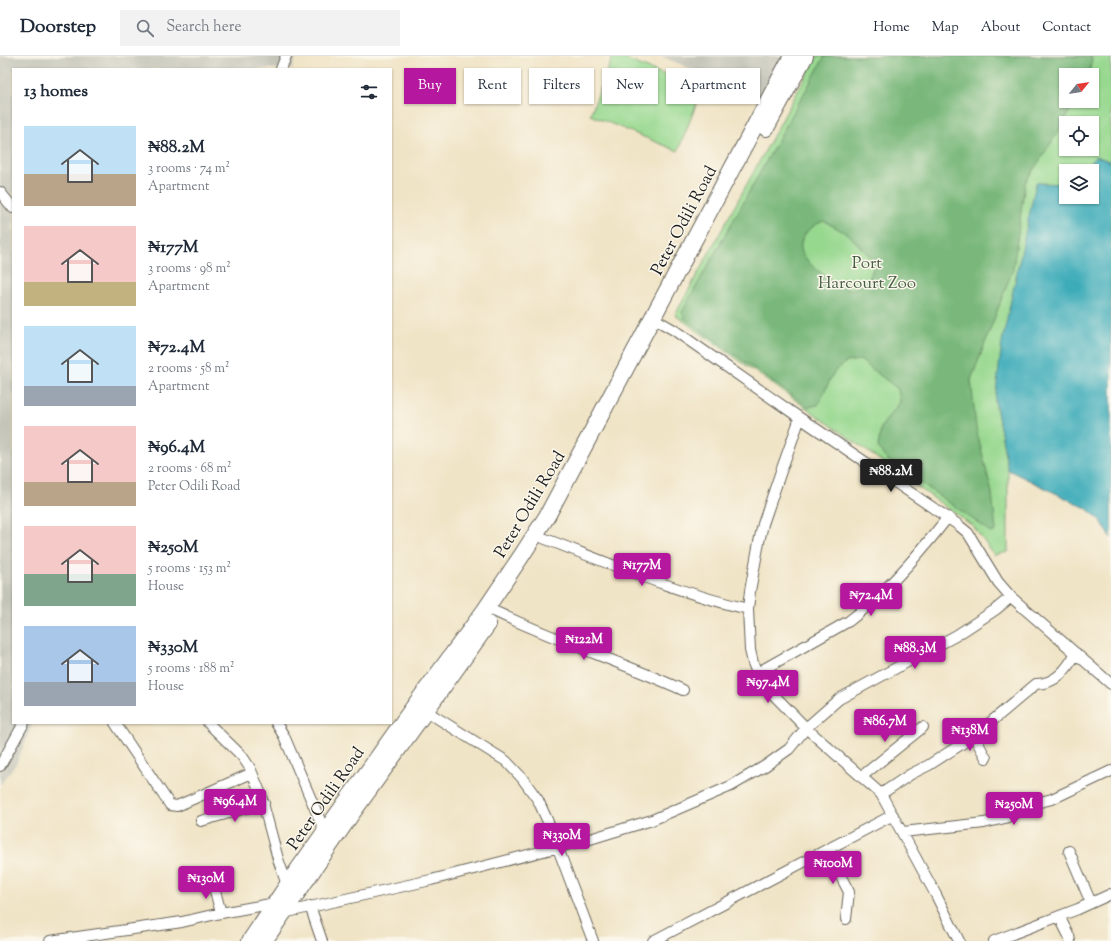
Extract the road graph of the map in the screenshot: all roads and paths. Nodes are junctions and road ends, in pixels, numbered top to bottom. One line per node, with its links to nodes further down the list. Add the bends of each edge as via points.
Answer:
1 (286, 56): 4 (street)
2 (792, 56): 7 (main road, Peter Odili Road)
3 (806, 56): 7 (main road, Peter Odili Road)
4 (281, 68)
5 (0, 192): 6 (street)
6 (12, 207)
7 (657, 320): 8 (street); 10 (main road, Peter Odili Road, via 613,413); 35 (main road, Peter Odili Road, via 547,516 522,555)
8 (800, 418): 9 (street); 12 (street, via 763,524)
9 (948, 517): 11 (street, via 968,532 998,582); 15 (street, via 912,561 849,621)
10 (543, 538): 12 (street, via 707,599); 13 (main road, Peter Odili Road)
11 (1011, 598): 14 (street); 24 (street, via 957,635 839,699)
12 (748, 609): 15 (street, via 750,650)
13 (496, 612): 17 (street); 18 (main road, Peter Odili Road)
14 (1076, 653): 16 (street); 25 (street, via 1058,678 1044,684 1036,684)
15 (757, 673): 24 (street, via 768,689)
16 (1111, 683)
17 (682, 690)
18 (426, 711): 37 (street, via 506,761 538,800); 45 (main road, Peter Odili Road)
19 (23, 724): 27 (street)
20 (116, 724): 29 (street, via 170,805 177,806)
21 (209, 724): 29 (street, via 242,756)
22 (277, 724): 35 (street)
23 (923, 727): 30 (street)
24 (806, 728): 30 (street); 37 (street, via 789,749 731,786 652,820)
25 (974, 736): 26 (street); 31 (street)
26 (986, 758)
27 (0, 766)
28 (1111, 771): 36 (street, via 1005,818 984,823)
29 (252, 774): 32 (street)
30 (861, 777): 31 (street)
31 (881, 794): 33 (street)
32 (264, 803): 34 (street); 41 (street)
33 (893, 815): 36 (street); 38 (street)
34 (201, 821)
35 (325, 832): 41 (main road, Peter Odili Road)
36 (903, 832): 55 (street)
37 (558, 847): 44 (street, via 430,880); 53 (street)
38 (827, 850): 48 (street, via 849,892); 54 (street)
39 (1069, 851): 43 (street)
40 (212, 880): 46 (street)
41 (287, 885): 45 (main road, Peter Odili Road)
42 (1111, 894): 43 (street)
43 (1091, 903): 47 (street)
44 (310, 906): 45 (street); 52 (street)
45 (279, 908): 46 (street); 50 (main road, Peter Odili Road); 51 (main road, Peter Odili Road)
46 (221, 913): 49 (street, via 182,922)
47 (1059, 916): 56 (street); 57 (street)
48 (846, 919)
49 (50, 941)
50 (250, 941)
51 (264, 941)
52 (322, 941)
53 (593, 941)
54 (654, 941)
55 (959, 941)
56 (994, 941)
57 (1070, 941)

